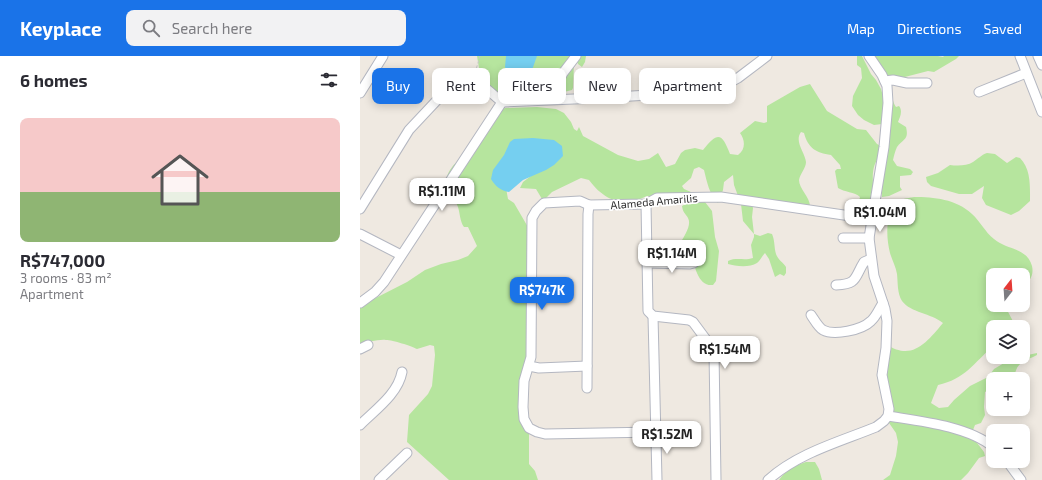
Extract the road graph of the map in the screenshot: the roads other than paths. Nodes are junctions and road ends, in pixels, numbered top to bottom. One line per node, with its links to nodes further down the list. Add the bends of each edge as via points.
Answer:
1 (383, 56): 13 (street)
2 (576, 56): 8 (street)
3 (767, 56): 15 (street, via 732,81 708,90)
4 (869, 56): 10 (street)
5 (1020, 56): 9 (street)
6 (1038, 56): 7 (street)
7 (1042, 65)
8 (566, 69)
9 (1026, 73): 12 (street); 17 (street)
10 (885, 81): 11 (street); 21 (street, via 888,94 886,132)
11 (927, 83)
12 (979, 92)
13 (360, 93)
14 (498, 99): 20 (street, via 472,80 463,78 454,82 409,130)
15 (566, 99)
16 (501, 104): 25 (street)
17 (1042, 112)
18 (646, 204): 19 (street, Alameda Amarilis); 21 (street, Alameda Amarilis, via 657,198 721,196); 27 (street)
19 (589, 205): 34 (street, Alameda Amarilis, via 580,201 544,203 532,218); 35 (street)
20 (360, 209)
21 (871, 219): 24 (street)
22 (360, 234): 25 (street)
23 (843, 238): 24 (street)
24 (868, 238): 26 (street)
25 (401, 256): 30 (street, via 380,287)
26 (871, 259): 29 (street, via 864,262 851,283); 31 (street)
27 (646, 263): 28 (street); 33 (street, via 647,307)
28 (694, 263)
29 (836, 285)
30 (360, 303)
31 (883, 303): 32 (street, via 873,320 845,332 824,330); 38 (street, via 887,333 882,375 888,399)
32 (811, 315)
33 (653, 316): 40 (street); 46 (street, via 693,322 713,349)
34 (529, 366): 35 (street); 40 (street, via 524,381 523,407 524,419 529,428 545,434)
35 (587, 366): 37 (street)
36 (402, 372): 39 (street, via 394,390)
37 (587, 388)
38 (888, 416): 41 (street, via 967,432); 47 (street, via 876,427 792,462)
39 (360, 425)
40 (656, 432): 45 (street)
41 (986, 441)
42 (406, 453): 44 (street)
43 (1012, 468): 48 (street)
44 (379, 480)
45 (657, 480)
46 (716, 480)
47 (768, 480)
48 (1021, 480)

